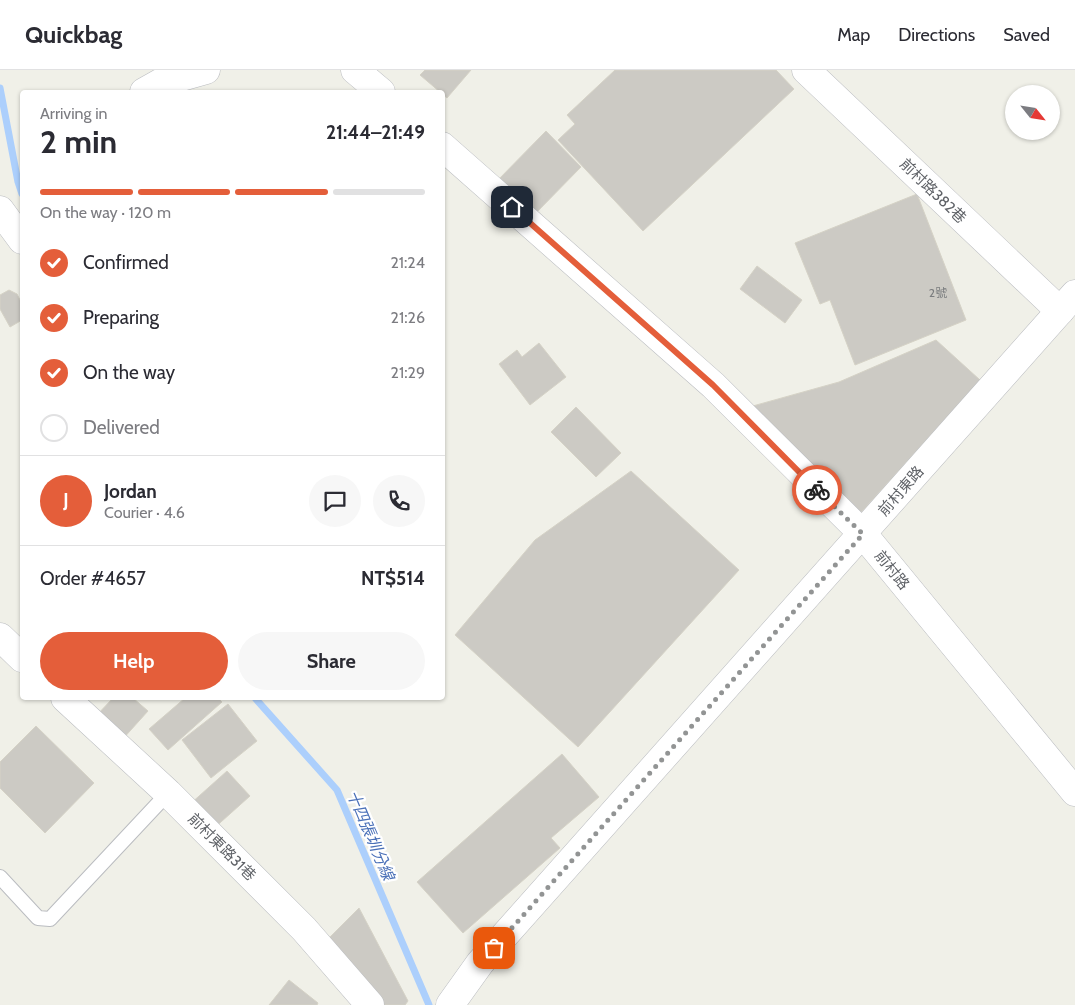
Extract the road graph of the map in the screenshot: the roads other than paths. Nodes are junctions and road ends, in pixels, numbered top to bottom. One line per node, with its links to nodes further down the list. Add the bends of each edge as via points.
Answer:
1 (206, 70): 4 (street, via 160,83)
2 (356, 70): 5 (street)
3 (806, 70): 9 (street, 前村路382巷)
4 (148, 90)
5 (379, 90)
6 (445, 149): 10 (street, 前村路, via 713,385)
7 (0, 210): 8 (street)
8 (20, 237)
9 (1067, 302): 10 (street, 前村東路)
10 (863, 534): 14 (street, 前村路); 17 (street, 前村東路, via 480,963)
11 (0, 637): 12 (street)
12 (20, 656)
13 (67, 700): 15 (street, 前村東路31巷)
14 (1075, 792)
15 (168, 793): 16 (lane, via 50,919 38,918); 18 (street, 前村東路31巷, via 304,929)
16 (0, 877)
17 (452, 1004)
18 (370, 1005)

